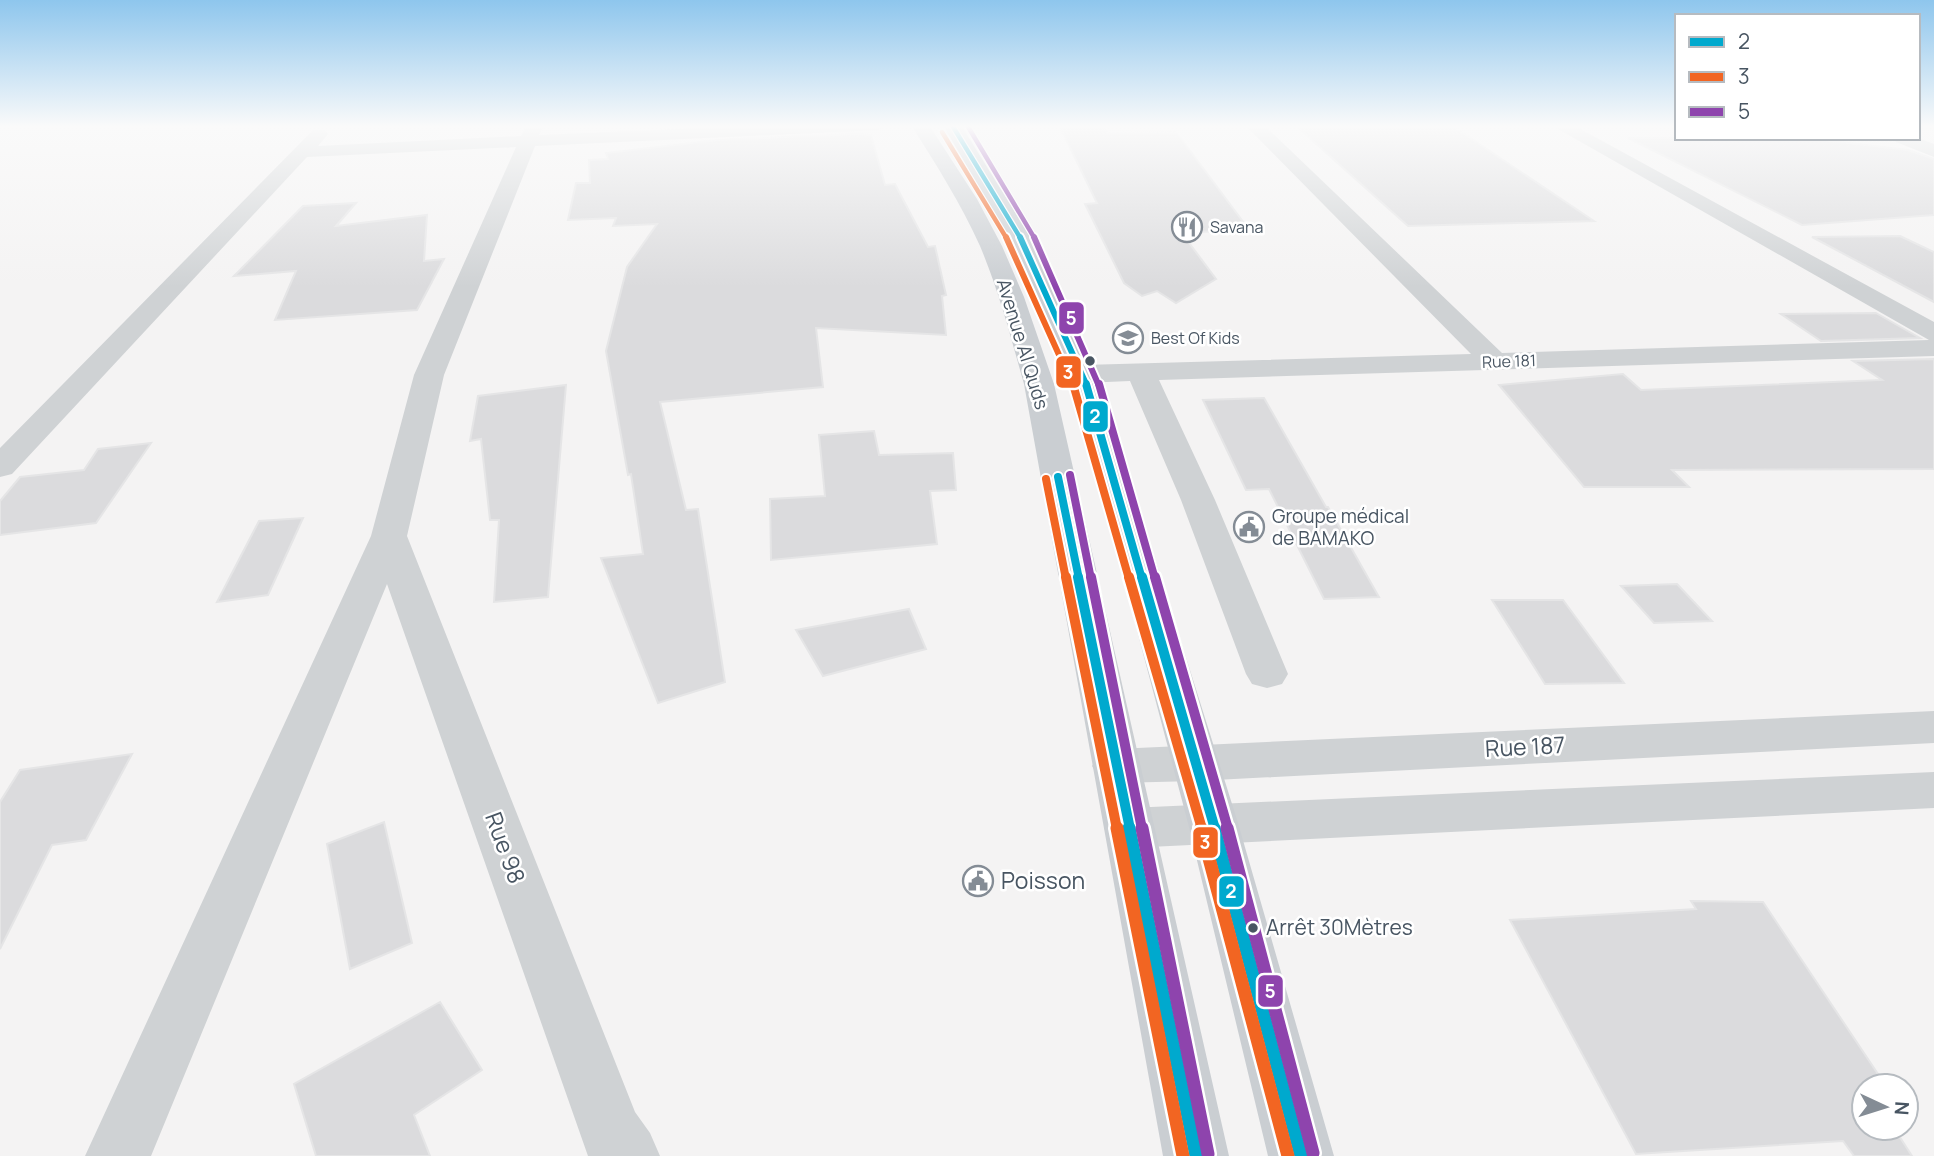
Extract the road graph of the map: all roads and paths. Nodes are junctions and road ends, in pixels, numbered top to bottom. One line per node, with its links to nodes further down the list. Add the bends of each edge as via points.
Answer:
1 (275, 179): 12 (street)
2 (512, 179): 13 (street, via 429,375)
3 (955, 179): 17 (main road, Avenue Al Quds, via 991,246 1039,384)
4 (989, 179): 11 (main road, Avenue Al Quds, via 1026,243)
5 (1309, 179): 9 (street)
6 (1657, 179): 7 (street)
7 (1934, 333)
8 (1934, 348): 9 (street, Rue 181)
9 (1494, 362): 10 (street, Rue 181)
10 (1141, 372): 11 (street, Rue 181); 14 (street)
11 (1083, 374): 16 (main road, Avenue Al Quds)
12 (0, 467)
13 (389, 536): 21 (street); 22 (street, Rue 98, via 611,1133)
14 (1267, 674)
15 (1934, 727): 16 (street, Rue 187)
16 (1196, 764): 17 (street, Rue 187); 19 (main road, Avenue Al Quds)
17 (1116, 766): 20 (main road, Avenue Al Quds)
18 (1934, 790): 19 (street)
19 (1213, 823): 20 (street); 24 (main road, Avenue Al Quds)
20 (1129, 828): 23 (main road, Avenue Al Quds)
21 (118, 1156)
22 (626, 1156)
23 (1196, 1156)
24 (1301, 1156)

